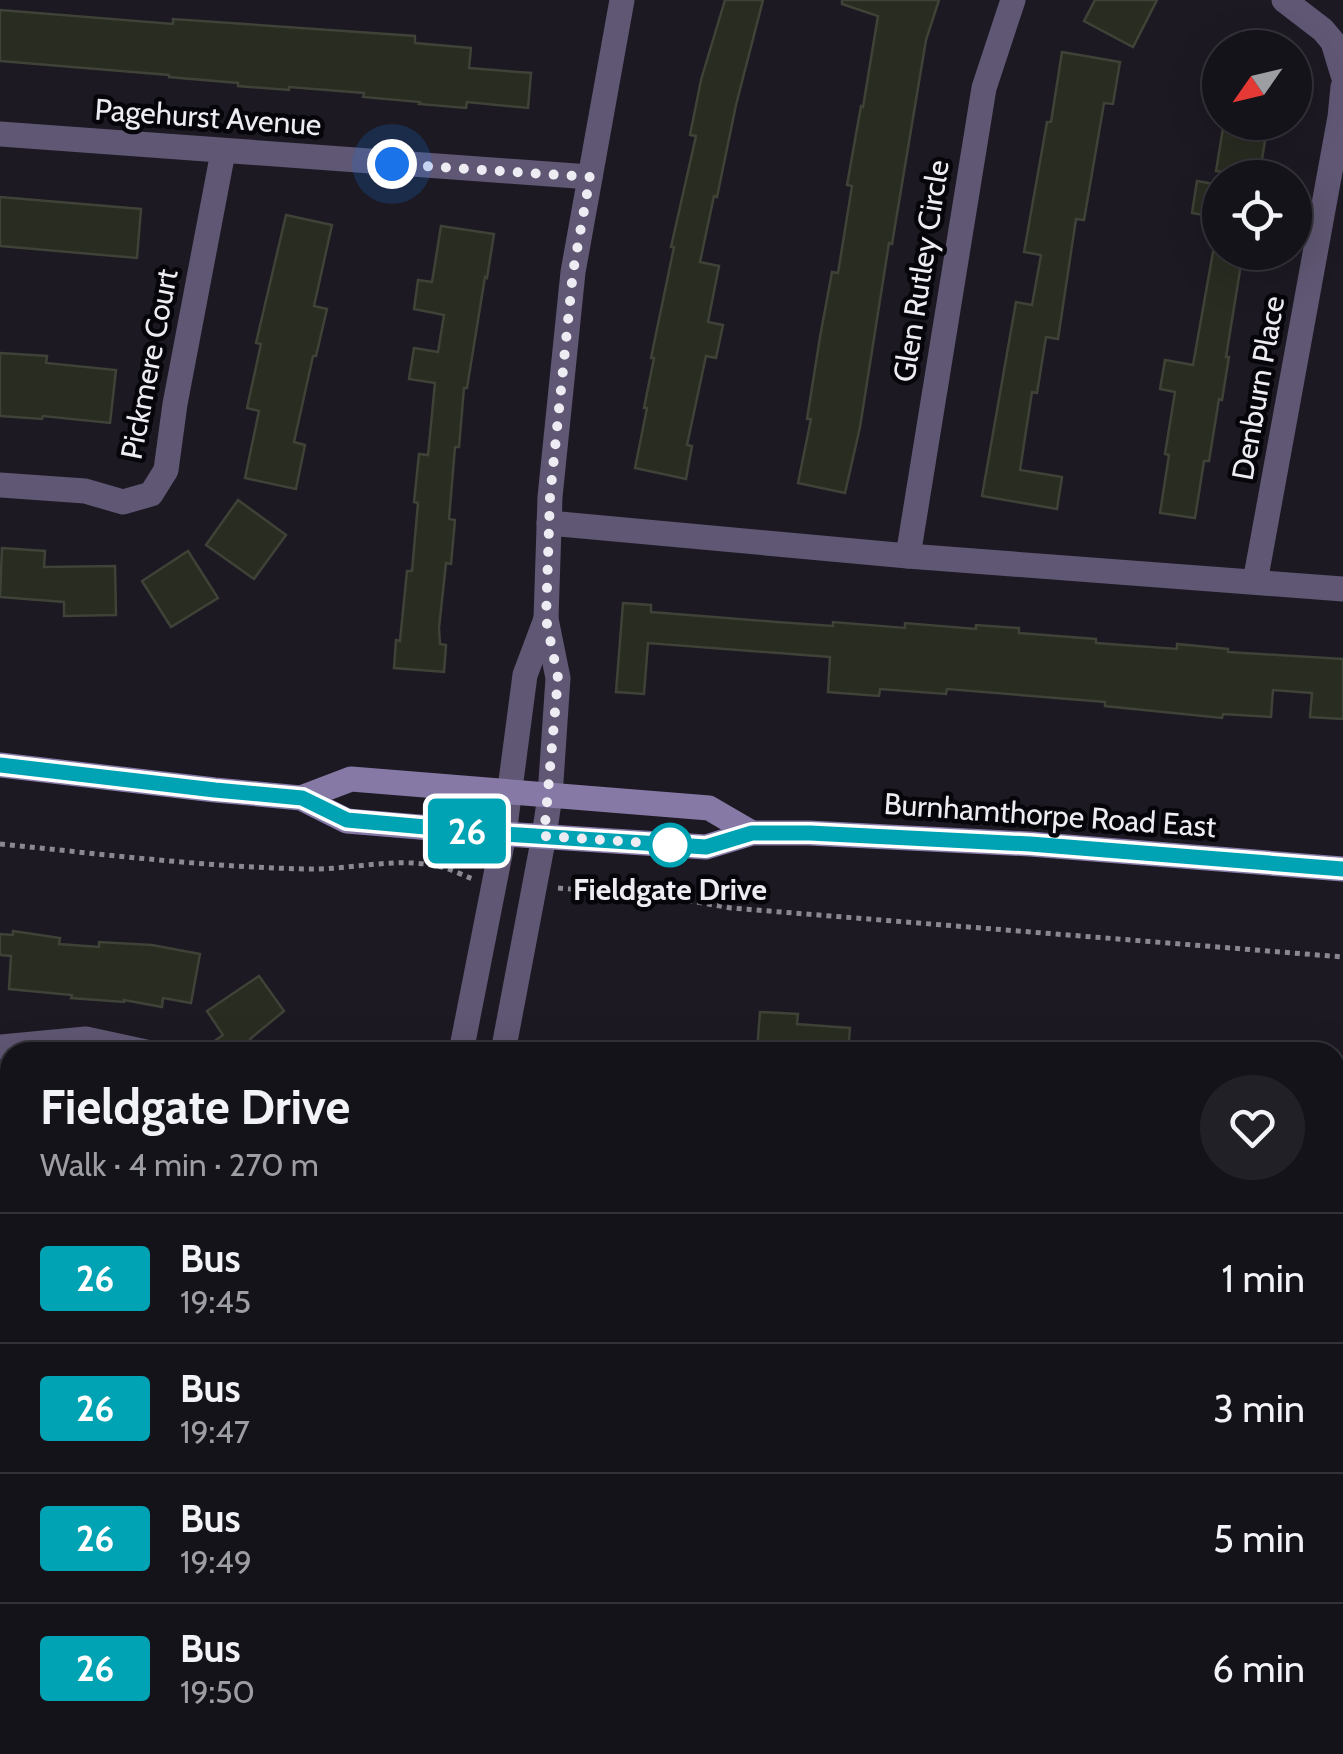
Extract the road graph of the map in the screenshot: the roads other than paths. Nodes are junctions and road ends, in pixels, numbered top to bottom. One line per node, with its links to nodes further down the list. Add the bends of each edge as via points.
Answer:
1 (622, 0): 8 (street)
2 (1013, 0): 11 (street, Glen Rutley Circle, via 984,88)
3 (1284, 0): 4 (street, via 1333,42)
4 (1343, 74)
5 (1343, 88): 12 (street, Denburn Place)
6 (0, 134): 7 (street, Pagehurst Avenue)
7 (223, 152): 8 (street, Pagehurst Avenue); 9 (street, Pickmere Court, via 166,470 151,494 123,502 86,491)
8 (590, 177): 10 (street, via 573,272)
9 (0, 484)
10 (549, 524): 11 (street); 14 (street)
11 (908, 556): 12 (street)
12 (1255, 582): 13 (street)
13 (1343, 589)
14 (546, 619): 16 (street, via 525,674); 17 (street, via 558,678)
15 (0, 765): 18 (main road, Burnhamthorpe Road East)
16 (510, 792): 17 (main road, Burnhamthorpe Road East); 18 (main road, Burnhamthorpe Road East, via 351,779); 20 (street)
17 (550, 796): 19 (main road, Burnhamthorpe Road East, via 708,808); 21 (street)
18 (302, 798): 20 (main road, Burnhamthorpe Road East, via 347,820)
19 (752, 833): 21 (main road, Burnhamthorpe Road East, via 706,847); 22 (main road, Burnhamthorpe Road East, via 1030,844)
20 (504, 834): 21 (main road, Burnhamthorpe Road East); 25 (street)
21 (544, 836): 26 (street)
22 (1343, 868)
23 (61, 1042): 24 (street)
24 (96, 1042)
25 (463, 1042)
26 (505, 1042)

